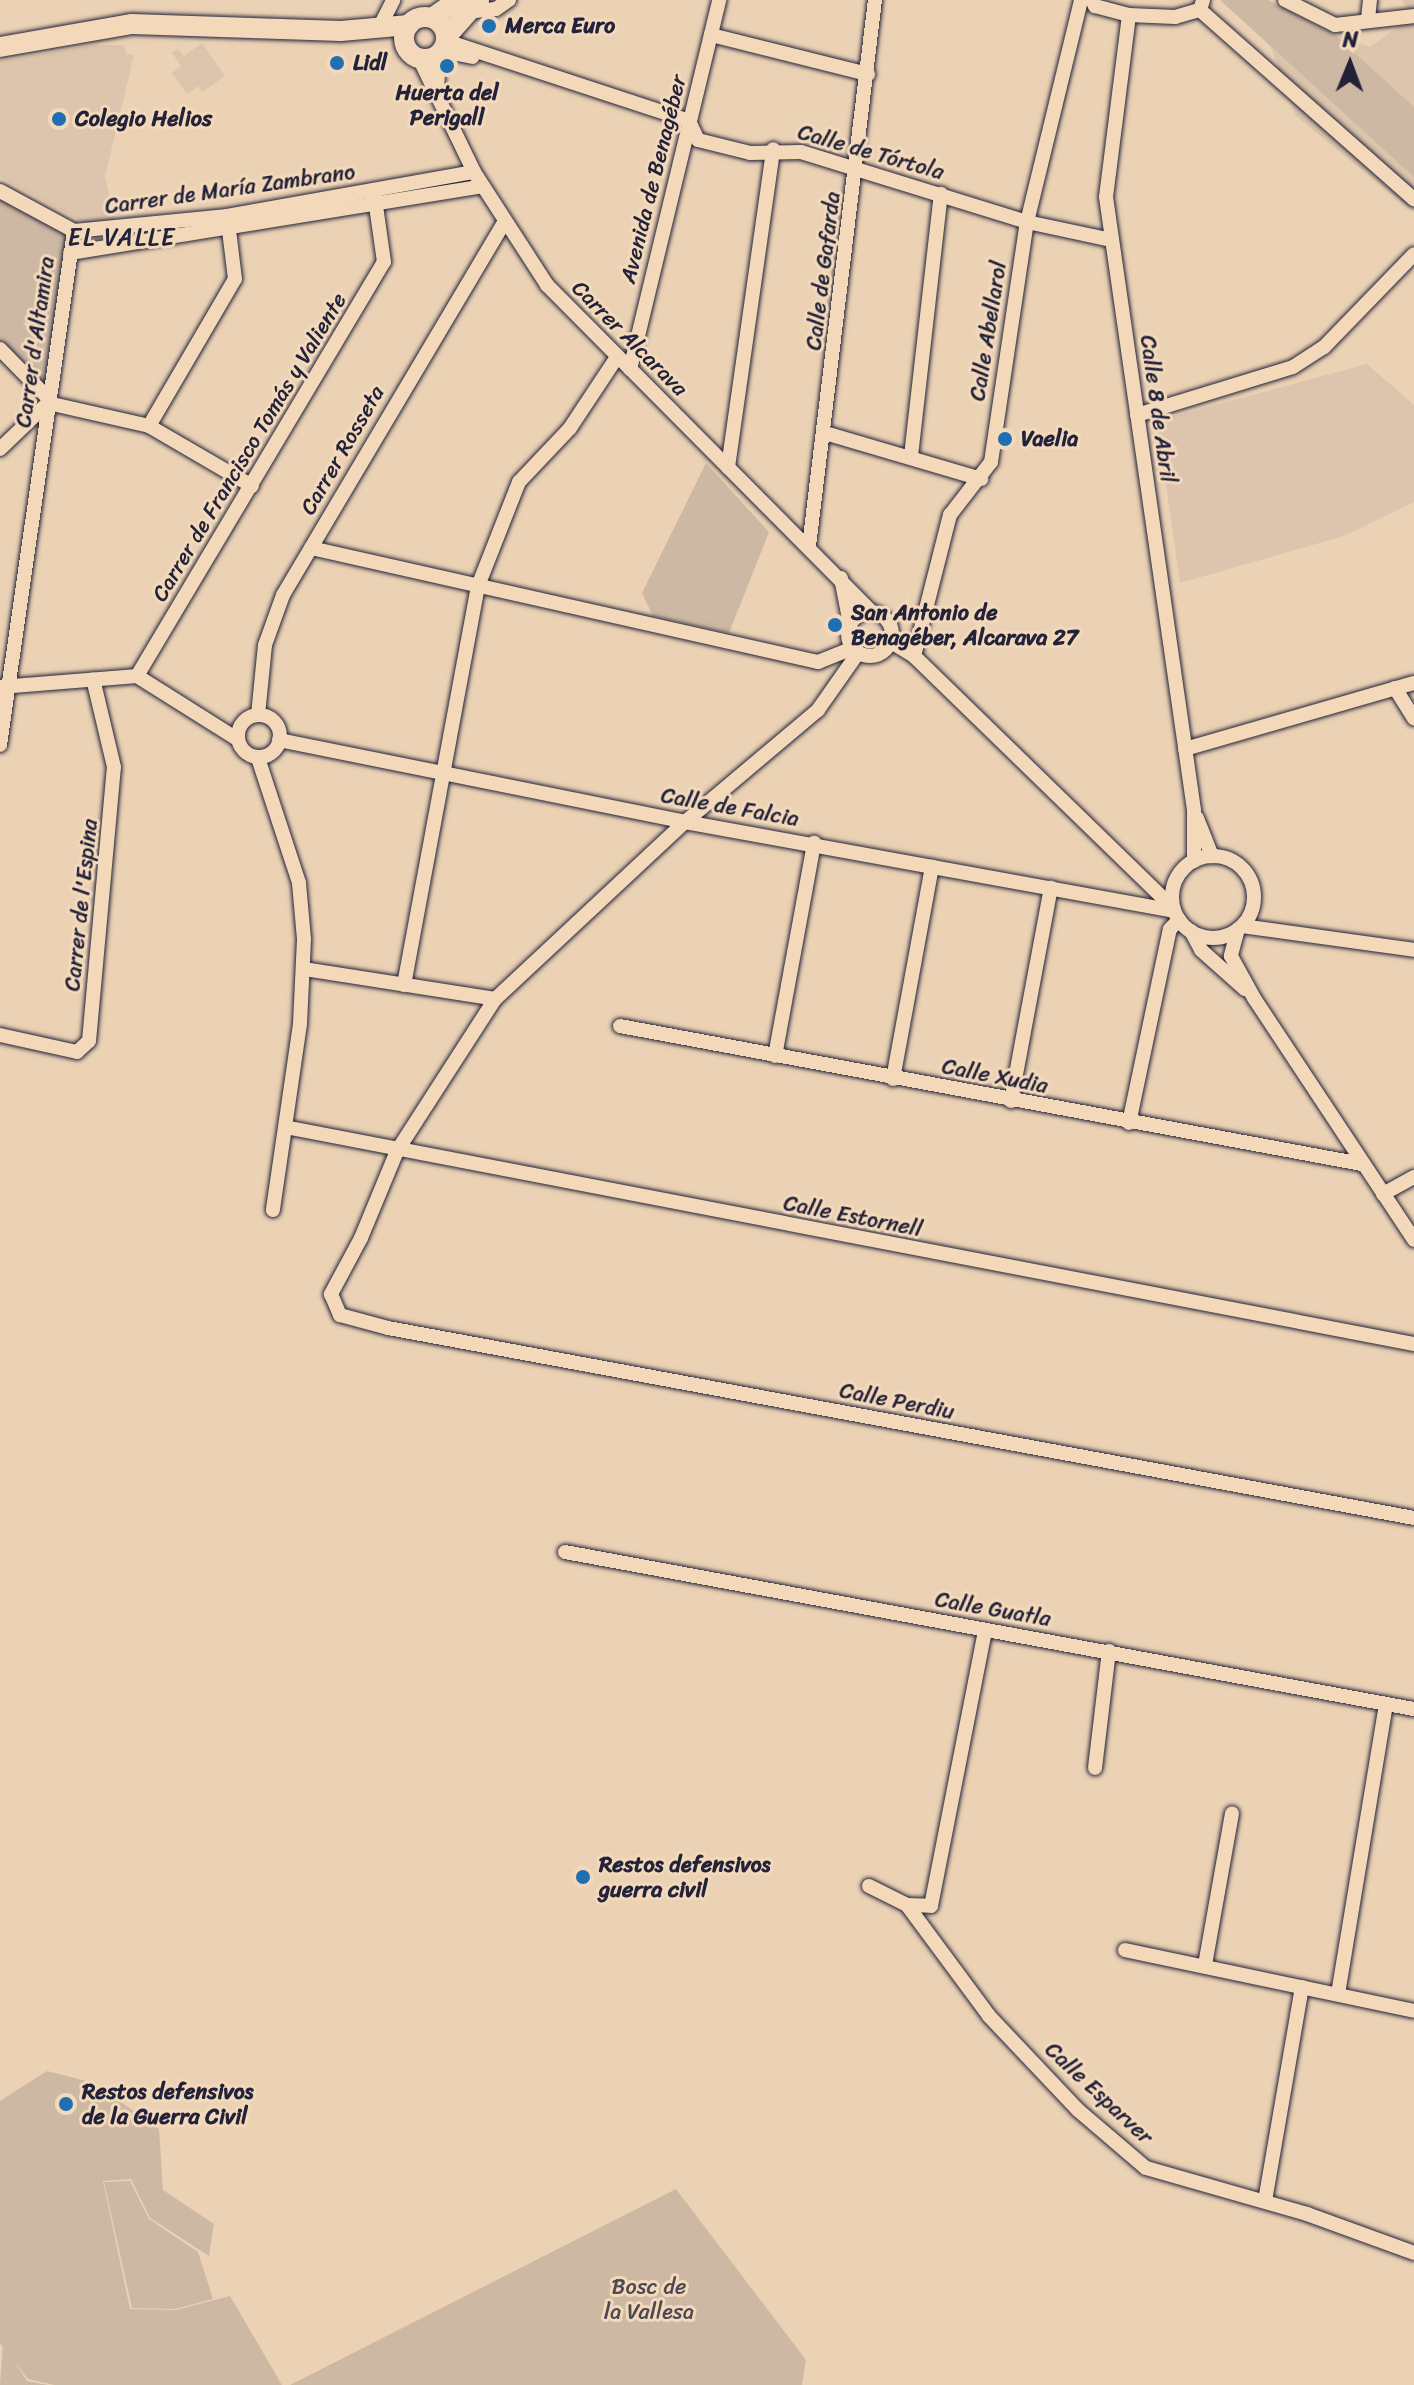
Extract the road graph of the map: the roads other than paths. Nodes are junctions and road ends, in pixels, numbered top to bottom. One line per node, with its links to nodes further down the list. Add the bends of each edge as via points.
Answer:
1 (396, 0): 14 (street, via 400,11); 15 (street)
2 (509, 0): 9 (street, via 496,9)
3 (719, 0): 17 (street, Avenida de Benagéber)
4 (875, 0): 20 (street, Calle de Gafarda)
5 (1081, 0): 29 (street, Calle Abellarol)
6 (1092, 0): 11 (street, via 1095,6)
7 (1285, 0): 13 (street, via 1335,25)
8 (1370, 0): 13 (street)
9 (467, 4): 14 (main road); 19 (main road)
10 (1201, 5): 11 (street, via 1175,17); 28 (street)
11 (1129, 15): 33 (street, Calle 8 de Abril, via 1106,197)
12 (1414, 16): 13 (street)
13 (1368, 19)
14 (418, 21): 15 (main road); 19 (main road); 19 (main road)
15 (378, 30): 16 (main road)
16 (341, 31): 18 (main road, via 132,24); 19 (main road)
17 (711, 35): 20 (street); 21 (street, Avenida de Benagéber)
18 (0, 47)
19 (433, 48): 21 (street, Calle de Tórtola, via 492,59); 24 (street, Carrer Alcarava, via 437,92)
20 (868, 74): 23 (street, Calle de Gafarda)
21 (689, 121): 22 (street, Calle de Tórtola, via 698,140 750,153); 38 (street, Avenida de Benagéber)
22 (773, 149): 23 (street, Calle de Tórtola); 45 (street)
23 (859, 169): 26 (street, Calle de Tórtola); 42 (street, Calle de Gafarda)
24 (478, 179): 27 (street, Carrer de María Zambrano); 31 (street, Carrer Alcarava)
25 (0, 191): 32 (street)
26 (941, 194): 29 (street, Calle de Tórtola); 44 (street)
27 (375, 198): 30 (street, Carrer de María Zambrano); 47 (street, Carrer de Francisco Tomás y Valiente, via 384,262)
28 (1414, 199)
29 (1027, 222): 33 (street, Calle de Tórtola); 46 (street, Calle Abellarol, via 991,462)
30 (228, 223): 32 (street, Carrer de María Zambrano); 34 (street, Carrer de María Zambrano); 41 (street, via 235,279)
31 (504, 223): 37 (street, Carrer Alcarava, via 547,285); 49 (street, Carrer Rosseta)
32 (74, 231): 34 (street, Carrer d'Altamira)
33 (1112, 240): 40 (street, Calle 8 de Abril)
34 (70, 253): 39 (street, Carrer d'Altamira)
35 (1414, 254): 40 (street, via 1324,347 1293,367)
36 (0, 349): 39 (street)
37 (617, 357): 38 (street, Carrer Alcarava); 51 (street, via 570,428 519,482)
38 (630, 369): 45 (street, Carrer Alcarava)
39 (47, 400): 41 (street); 43 (street); 60 (street, Carrer d'Altamira)
40 (1137, 415): 67 (street, Calle 8 de Abril)
41 (149, 426): 47 (street)
42 (825, 433): 44 (street); 48 (street, Calle de Gafarda)
43 (0, 449)
44 (911, 456): 46 (street)
45 (728, 467): 48 (street, Carrer Alcarava)
46 (981, 479): 56 (street, Calle Abellarol, via 950,515)
47 (252, 486): 57 (street, Carrer de Francisco Tomás y Valiente)
48 (809, 546): 50 (street, Carrer Alcarava)
49 (311, 548): 51 (street); 62 (street, Carrer Rosseta, via 283,595 265,645)
50 (841, 578): 52 (street, Carrer Alcarava); 53 (street)
51 (478, 586): 55 (street, via 818,662); 69 (street)
52 (871, 611): 53 (street); 54 (street, via 887,618)
53 (850, 624): 55 (street)
54 (891, 642): 55 (street, via 876,655); 56 (street)
55 (855, 650): 71 (street, Calle Perdiu, via 818,710)
56 (914, 656): 76 (street)
57 (137, 676): 58 (street); 64 (street)
58 (93, 679): 60 (street); 88 (street, Carrer de l'Espina, via 114,767 89,1041 77,1052)
59 (1414, 683): 61 (street)
60 (4, 687): 66 (street, Carrer d'Altamira)
61 (1395, 688): 63 (street); 67 (street)
62 (258, 715): 64 (street, via 242,723); 65 (street, via 274,723)
63 (1414, 719)
64 (237, 739): 68 (street, via 246,753)
65 (279, 740): 68 (street, via 270,754); 69 (street, Calle de Falcia)
66 (0, 745)
67 (1185, 749): 70 (street, Calle 8 de Abril)
68 (258, 758): 83 (street, via 299,883)
69 (441, 774): 71 (street, Calle de Falcia); 84 (street)
70 (1194, 810): 73 (street, Calle 8 de Abril); 74 (street, Calle 8 de Abril)
71 (685, 822): 72 (street, Calle de Falcia); 86 (street, Calle Perdiu)
72 (814, 843): 75 (street, Calle de Falcia); 89 (street)
73 (1212, 856): 74 (street); 80 (street, via 1236,863 1252,884 1251,911)
74 (1194, 861): 77 (street)
75 (932, 867): 78 (street, Calle de Falcia); 90 (street)
76 (1142, 877): 77 (street); 79 (street)
77 (1176, 879): 79 (street)
78 (1051, 888): 79 (street, Calle de Falcia); 91 (street)
79 (1176, 913): 81 (street); 92 (street)
80 (1240, 927): 81 (street, via 1215,937); 82 (street); 85 (street, via 1231,956)
81 (1191, 931): 85 (street, via 1201,950)
82 (1414, 950)
83 (304, 969): 84 (street); 93 (street)
84 (404, 985): 86 (street)
85 (1254, 998): 95 (street)
86 (495, 999): 94 (street, Calle Perdiu)
87 (620, 1026): 89 (street, Calle Xudia)
88 (0, 1035)
89 (775, 1056): 90 (street, Calle Xudia)
90 (893, 1079): 91 (street, Calle Xudia)
91 (1011, 1101): 92 (street, Calle Xudia)
92 (1129, 1123): 95 (street, Calle Xudia)
93 (285, 1127): 94 (street, Calle Estornell); 98 (street)
94 (397, 1151): 100 (street, Calle Estornell); 101 (street, Calle Perdiu, via 331,1294 340,1315)
95 (1362, 1164): 97 (street)
96 (1414, 1177): 97 (street)
97 (1383, 1194): 99 (street)
98 (273, 1210)
99 (1414, 1240)
100 (1414, 1344)
101 (1414, 1518)
102 (565, 1552): 103 (street, Calle Guatla)
103 (985, 1630): 104 (street, Calle Guatla); 110 (street, via 931,1906)
104 (1109, 1651): 105 (street, Calle Guatla); 107 (street)
105 (1386, 1704): 106 (street, Calle Guatla); 114 (street)
106 (1414, 1709)
107 (1095, 1768)
108 (1232, 1813): 112 (street)
109 (869, 1886): 110 (street)
110 (907, 1905): 116 (street, Calle Esparver, via 989,2016 1078,2110 1146,2168)
111 (1125, 1950): 112 (street)
112 (1205, 1965): 113 (street)
113 (1302, 1987): 114 (street); 116 (street)
114 (1338, 1994): 115 (street)
115 (1414, 2011)
116 (1265, 2201): 117 (street, Calle Esparver)
117 (1414, 2253)

